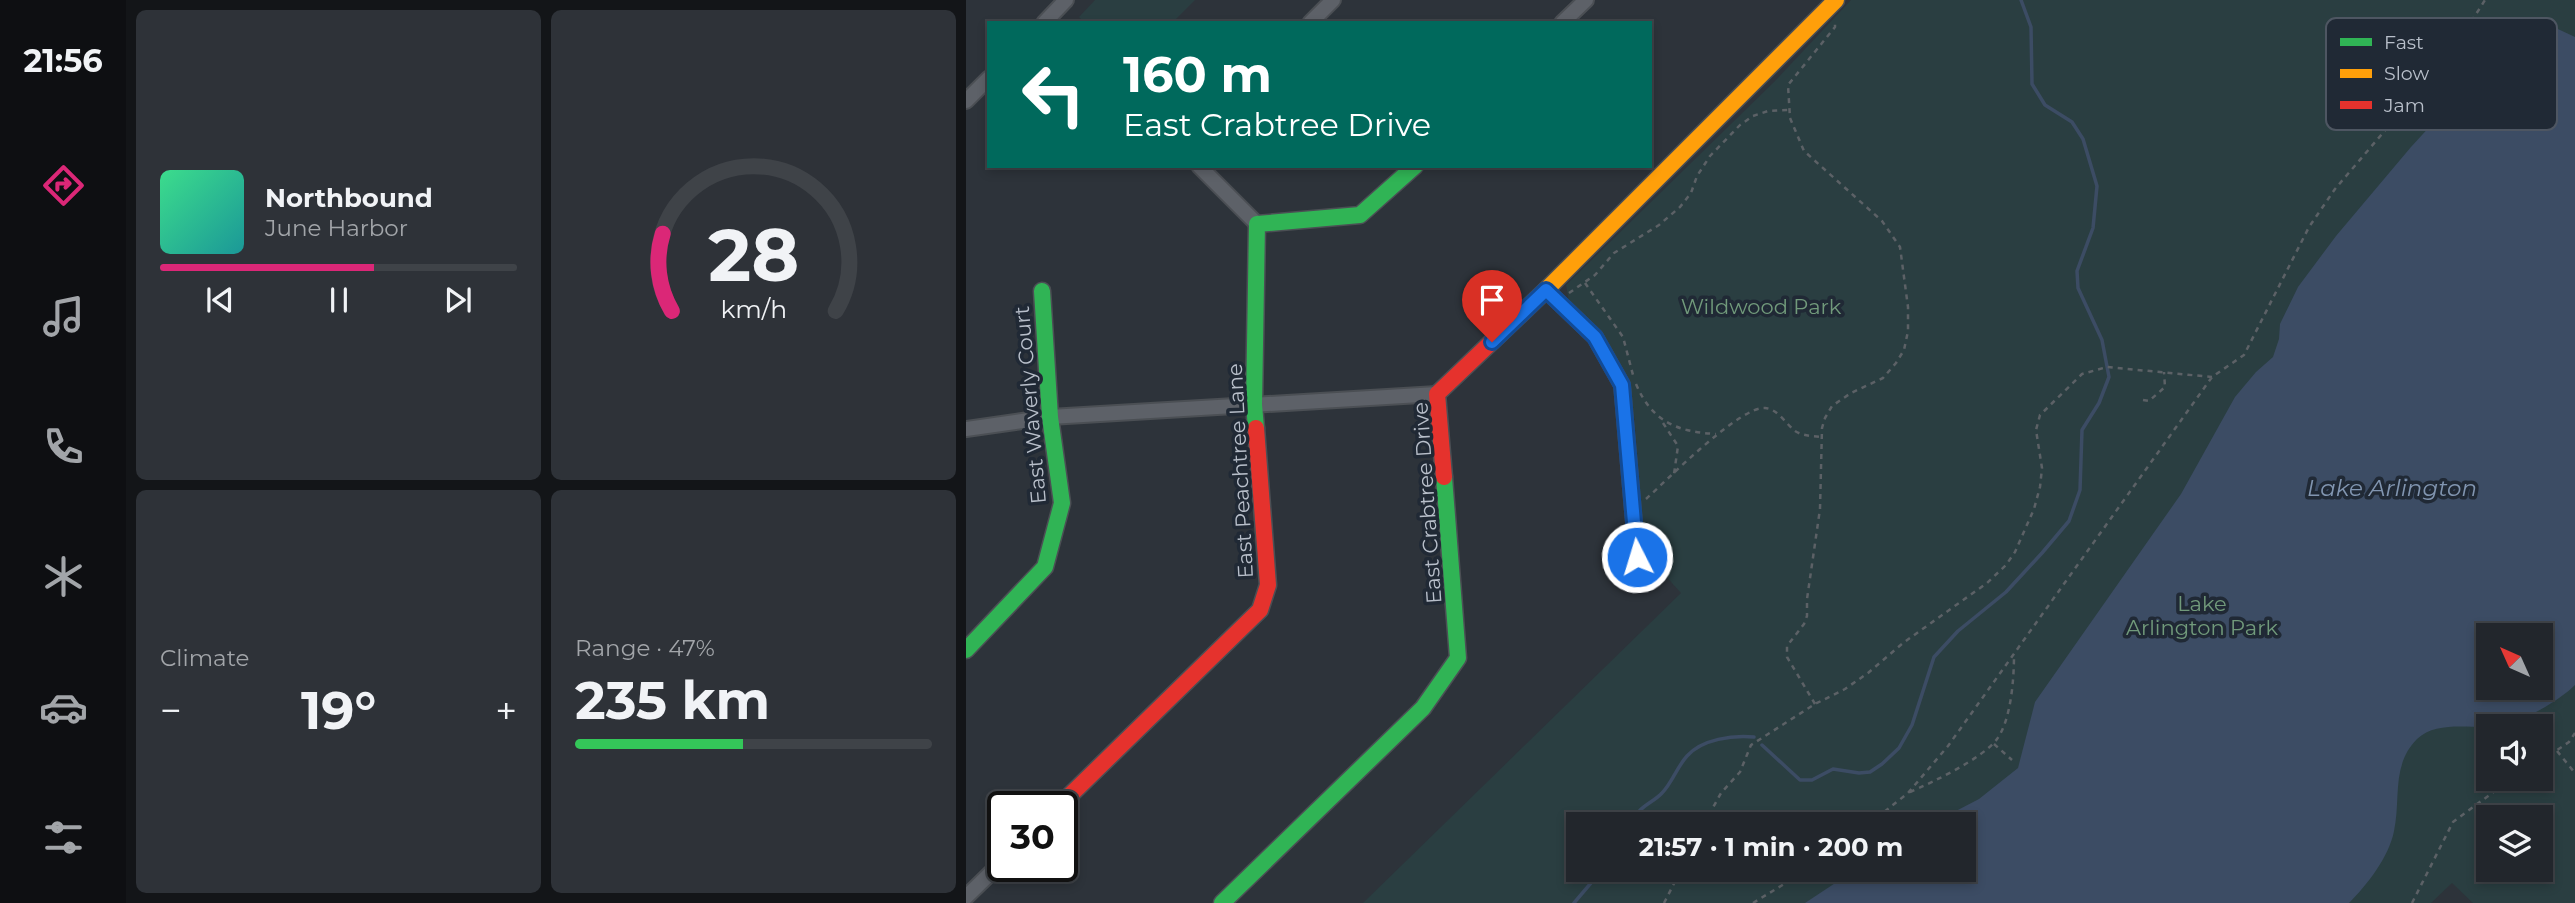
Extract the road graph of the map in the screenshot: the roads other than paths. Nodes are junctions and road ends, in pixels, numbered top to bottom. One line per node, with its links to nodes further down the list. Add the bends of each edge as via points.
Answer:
1 (1066, 0): 5 (street)
2 (1333, 0): 6 (street)
3 (1586, 0): 7 (street)
4 (1836, 0): 14 (street, East Crabtree Drive)
5 (1050, 21)
6 (1312, 21)
7 (1564, 21)
8 (987, 80): 9 (street)
9 (966, 101)
10 (1201, 168): 12 (street)
11 (1413, 168): 12 (street, via 1360,215)
12 (1257, 224): 16 (street, East Peachtree Lane)
13 (1042, 291): 17 (street, East Waverly Court)
14 (1552, 295): 15 (street, East Crabtree Drive); 19 (street, via 1595,337 1622,385 1637,557)
15 (1437, 394): 16 (street); 24 (street, East Crabtree Drive, via 1458,658 1423,708)
16 (1254, 405): 17 (street); 21 (street, East Peachtree Lane, via 1268,585 1260,610)
17 (1050, 417): 18 (street); 20 (street, East Waverly Court, via 1062,503 1045,567)
18 (966, 429)
19 (1633, 583)
20 (966, 650)
21 (1074, 791)
22 (987, 877): 23 (street)
23 (966, 897)
24 (1222, 903)

